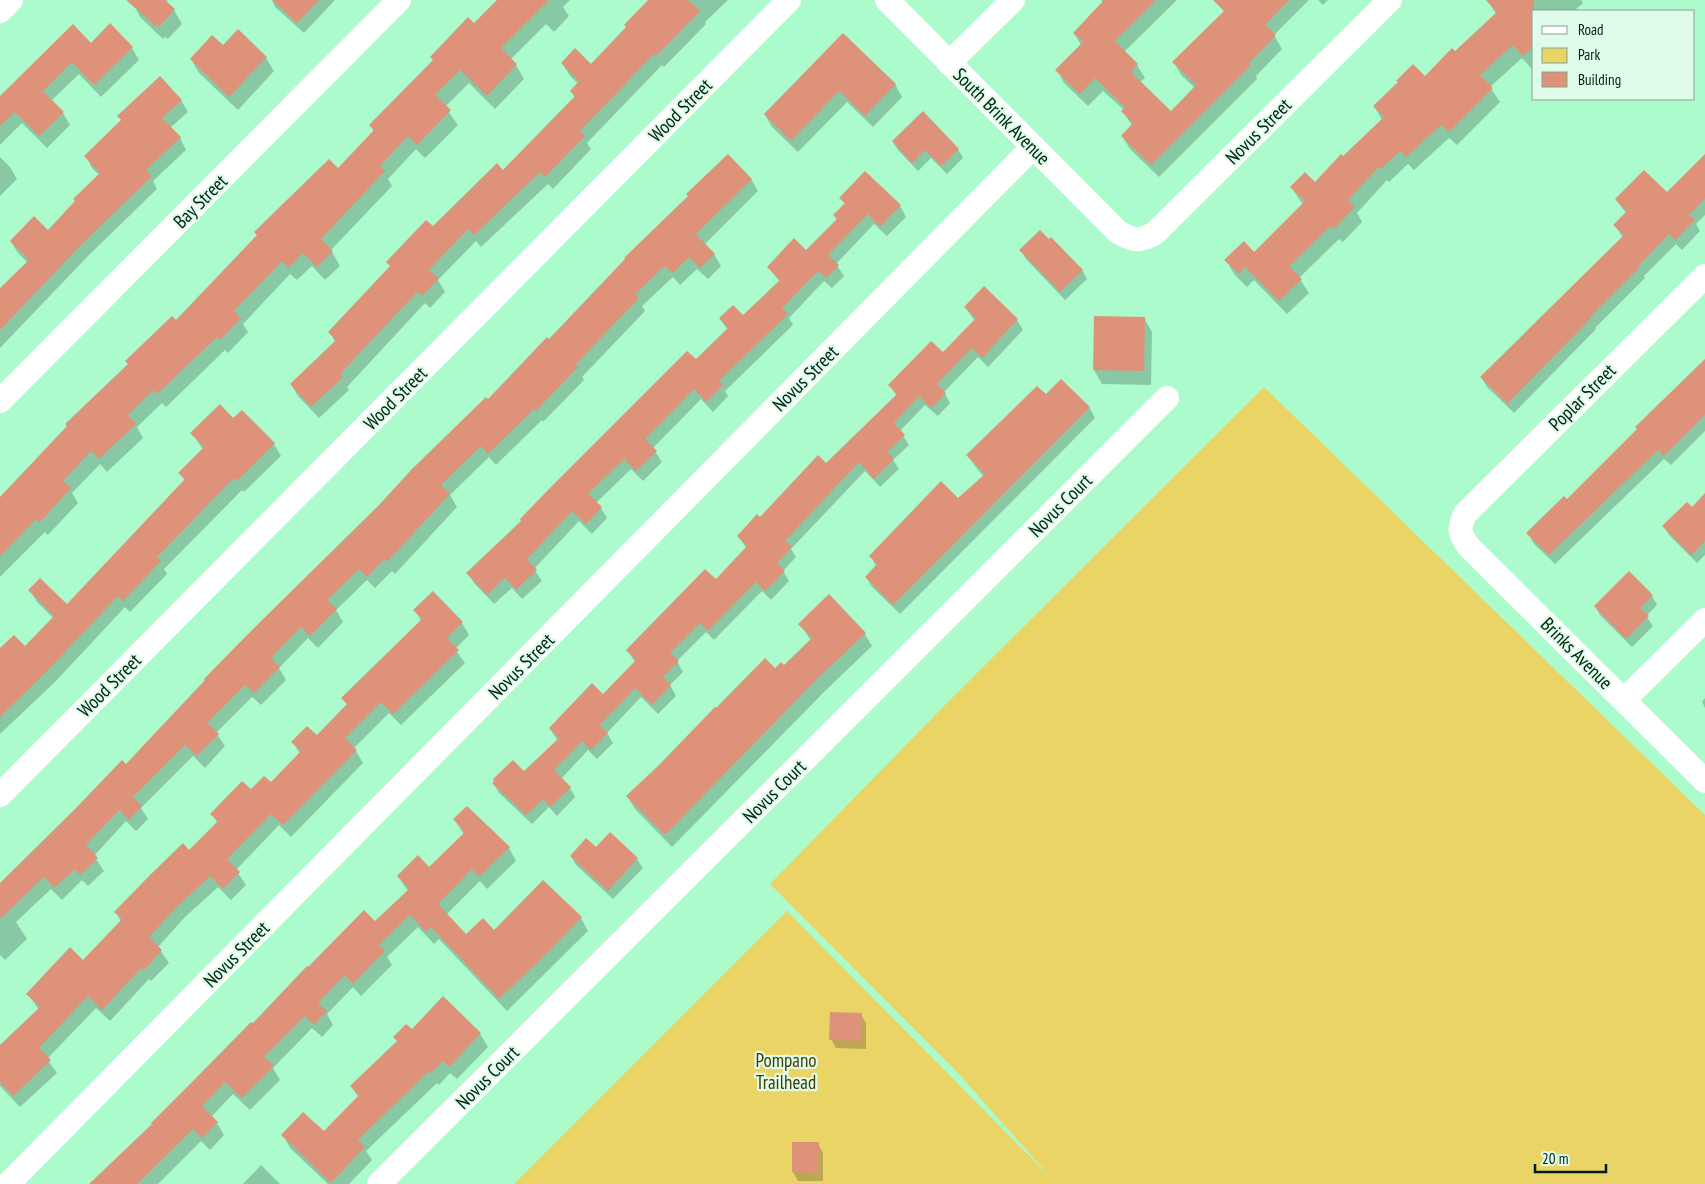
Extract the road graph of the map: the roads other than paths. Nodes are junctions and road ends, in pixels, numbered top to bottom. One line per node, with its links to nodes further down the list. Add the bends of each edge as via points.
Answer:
1 (11, 0): 7 (street)
2 (399, 0): 13 (street, Bay Street)
3 (789, 0): 18 (street, Wood Street)
4 (886, 0): 8 (street, South Brink Avenue)
5 (1013, 0): 8 (street)
6 (1390, 0): 10 (street, Novus Street, via 1155,233 1144,240 1130,239)
7 (0, 11)
8 (949, 63): 9 (street, South Brink Avenue)
9 (1034, 147): 10 (street, South Brink Avenue); 19 (street, Novus Street)
10 (1118, 232)
11 (1705, 276): 14 (street, Poplar Street)
12 (1168, 398): 20 (street, Novus Court)
13 (0, 402)
14 (1462, 520): 16 (street, Brinks Avenue, via 1462,536 1469,547)
15 (1705, 620): 16 (street)
16 (1624, 700): 17 (street, Brinks Avenue)
17 (1705, 781)
18 (0, 795)
19 (8, 1184)
20 (379, 1184)

